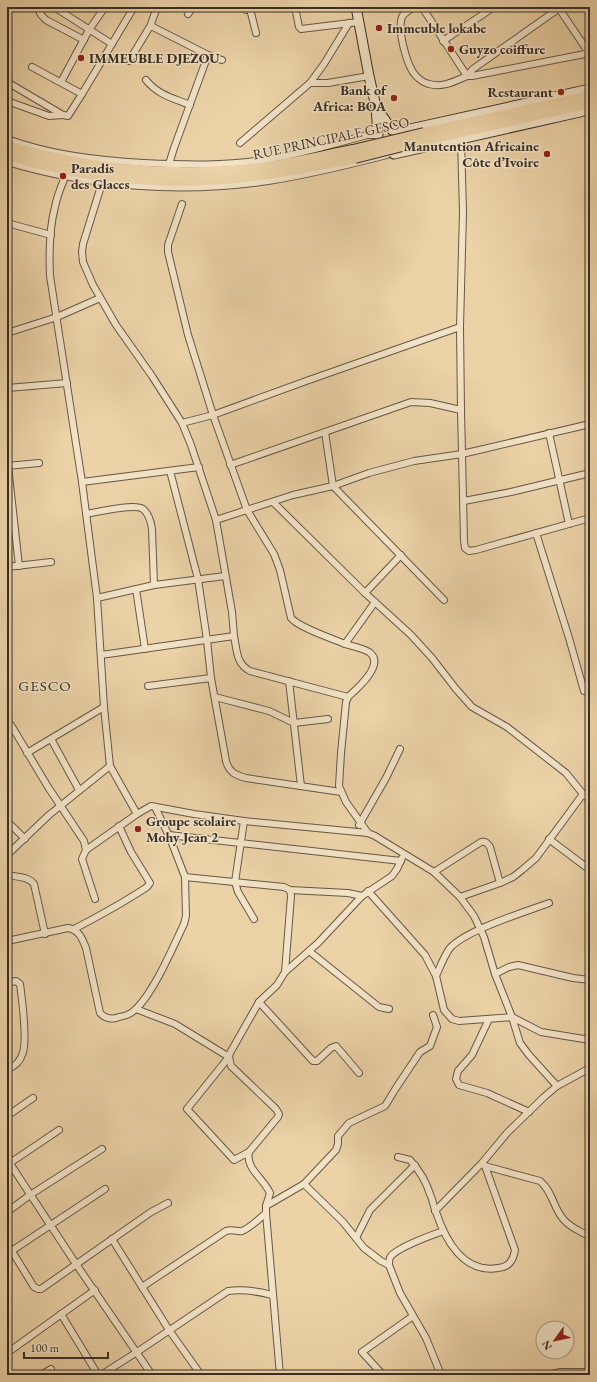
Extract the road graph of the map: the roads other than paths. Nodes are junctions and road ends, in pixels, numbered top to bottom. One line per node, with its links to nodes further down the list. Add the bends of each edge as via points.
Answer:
1 (39, 7): 21 (street, via 41,16 46,20)
2 (54, 7): 19 (street)
3 (105, 7): 19 (street)
4 (134, 7): 23 (street)
5 (158, 7): 18 (street)
6 (193, 7): 15 (street)
7 (240, 7): 14 (street, via 246,10)
8 (295, 7): 17 (street, via 301,29)
9 (356, 7): 16 (street)
10 (414, 7): 30 (street, via 402,17 401,25 408,63 416,76 427,84 440,86)
11 (422, 7): 22 (street)
12 (494, 7): 22 (street)
13 (560, 7): 24 (street); 30 (street, via 473,69)
14 (251, 8): 20 (street)
15 (188, 14)
16 (359, 22): 17 (street); 29 (street)
17 (349, 24): 34 (street)
18 (150, 26): 25 (street); 27 (street)
19 (89, 30): 21 (street); 23 (street)
20 (256, 32)
21 (84, 40): 33 (street)
22 (443, 41): 30 (street)
23 (112, 44): 36 (street)
24 (589, 53): 30 (street)
25 (208, 55): 26 (street); 40 (street)
26 (222, 60)
27 (129, 61)
28 (32, 67): 33 (street)
29 (369, 76): 34 (street, via 328,83); 41 (street)
30 (467, 76)
31 (146, 80): 40 (street, via 156,90)
32 (7, 82): 43 (street)
33 (61, 82): 36 (street)
34 (310, 83): 49 (street)
35 (590, 89): 45 (street)
36 (82, 94): 43 (street, via 70,114)
37 (590, 96): 44 (main road)
38 (7, 101): 43 (street, via 49,116)
39 (590, 104): 44 (main road)
40 (190, 105): 55 (street)
41 (376, 107): 45 (street); 46 (street)
42 (590, 108): 47 (street)
43 (63, 115)
44 (494, 120): 51 (main road, RUE PRINCIPALE GESCO, bridge)
45 (392, 130): 46 (street, via 384,130); 53 (street, via 399,136 400,148)
46 (378, 135): 53 (street, via 375,142 377,150 383,155); 55 (street, via 268,159 200,165)
47 (461, 138): 53 (street); 63 (street, via 463,212)
48 (7, 139): 55 (street, via 50,152 82,157 115,162)
49 (240, 143)
50 (7, 146): 51 (main road, RUE PRINCIPALE GESCO, via 90,165 135,171 190,172 261,168)
51 (354, 154): 52 (main road, RUE PRINCIPALE GESCO, via 280,172 184,181 87,174)
52 (7, 155)
53 (390, 155): 57 (street, via 304,175 232,185 181,187)
54 (7, 162): 56 (street)
55 (169, 164)
56 (65, 177): 57 (street); 60 (street, via 55,206)
57 (102, 183): 61 (street, via 82,252 86,272)
58 (182, 204): 68 (street, via 168,252 188,335)
59 (7, 223): 60 (street)
60 (50, 235): 62 (street, via 50,276)
61 (100, 298): 62 (street); 69 (street)
62 (57, 317): 64 (street); 65 (street)
63 (460, 327): 67 (street); 68 (street)
64 (7, 333)
65 (67, 383): 66 (street); 81 (street)
66 (7, 388)
67 (460, 410): 71 (street, via 430,403 411,402); 73 (street)
68 (213, 416): 69 (street); 75 (street)
69 (182, 423): 77 (street)
70 (590, 424): 72 (street)
71 (325, 432): 75 (street); 82 (street)
72 (550, 433): 73 (street); 80 (street)
73 (462, 454): 82 (street, via 414,461); 83 (street)
74 (39, 464): 76 (street)
75 (230, 465): 85 (street)
76 (8, 466): 87 (street)
77 (199, 467): 78 (street); 89 (street)
78 (170, 471): 81 (street); 97 (street)
79 (590, 473): 80 (street)
80 (560, 480): 83 (street); 90 (street)
81 (82, 482): 86 (street)
82 (333, 486): 84 (street); 92 (street)
83 (464, 501): 91 (street, via 464,541 465,548 469,551)
84 (273, 502): 85 (street); 100 (street)
85 (247, 510): 89 (street); 106 (street, via 278,562 291,618 294,622)
86 (86, 514): 98 (street, via 136,506 144,510 152,529); 101 (street)
87 (10, 515): 94 (street)
88 (590, 518): 90 (street)
89 (216, 520): 96 (street)
90 (569, 524): 91 (street)
91 (536, 533): 112 (street)
92 (402, 555): 100 (street); 102 (street)
93 (51, 562): 94 (street)
94 (19, 566): 95 (street)
95 (7, 567)
96 (225, 576): 97 (street); 104 (street)
97 (198, 579): 98 (street); 105 (street)
98 (154, 586): 99 (street)
99 (136, 589): 101 (street); 107 (street)
100 (365, 593): 103 (street)
101 (97, 598): 108 (street)
102 (444, 600)
103 (375, 602): 106 (street); 126 (street, via 421,646 472,707 507,727 566,773)
104 (234, 636): 105 (street); 110 (street, via 239,662 244,668)
105 (207, 640): 107 (street); 109 (street)
106 (345, 644): 114 (street, via 370,653 374,660 369,676)
107 (145, 649): 108 (street)
108 (101, 655): 115 (street)
109 (211, 678): 111 (street); 113 (street)
110 (289, 681): 114 (street); 118 (street)
111 (148, 686)
112 (584, 692)
113 (215, 697): 118 (street, via 269,711); 123 (street, via 226,761 231,772 246,778)
114 (348, 698): 125 (street, via 341,753)
115 (104, 707): 119 (street); 122 (street)
116 (328, 719): 118 (street)
117 (7, 722): 121 (street)
118 (294, 723): 123 (street)
119 (51, 739): 121 (street); 124 (street)
120 (400, 749): 133 (street)
121 (27, 753): 128 (street)
122 (110, 766): 124 (street); 130 (street)
123 (301, 786): 125 (street)
124 (79, 790): 128 (street)
125 (341, 792): 133 (street)
126 (583, 794): 127 (street); 139 (street)
127 (590, 800)
128 (60, 806): 138 (street); 141 (street, via 84,841)
129 (155, 807): 130 (street, via 151,806); 131 (street); 137 (street)
130 (137, 814): 134 (street)
131 (244, 820): 135 (street); 140 (street)
132 (7, 821): 138 (street)
133 (360, 823): 135 (street); 136 (street)
134 (119, 826): 141 (street); 158 (street, via 150,883 114,908)
135 (356, 832): 136 (street)
136 (368, 834): 142 (street)
137 (169, 835): 140 (street); 148 (street)
138 (25, 839): 143 (street)
139 (549, 840): 145 (street); 150 (street, via 536,858 513,877)
140 (241, 842): 144 (street); 149 (street)
141 (86, 850): 155 (street, via 82,859)
142 (404, 853): 144 (street); 146 (street)
143 (7, 855)
144 (401, 861): 152 (street, via 392,876)
145 (590, 870)
146 (434, 872): 150 (street, via 484,842 490,847); 154 (street)
147 (7, 875): 160 (street, via 32,880)
148 (185, 877): 149 (street); 169 (street, via 184,924 156,981)
149 (235, 882): 151 (street, via 284,887); 157 (street)
150 (500, 883): 154 (street)
151 (290, 890): 153 (street); 163 (street)
152 (368, 891): 153 (street); 165 (street, via 422,952)
153 (362, 896): 162 (street)
154 (460, 898): 159 (street, via 474,916)
155 (95, 899)
156 (549, 903): 159 (street)
157 (254, 919)
158 (74, 929): 160 (street, via 68,928); 169 (street, via 86,948 100,1013 109,1019 128,1015)
159 (480, 929): 164 (street); 165 (street, via 461,939 450,949)
160 (45, 934): 161 (street)
161 (7, 941)
162 (309, 951): 163 (street); 170 (street, via 379,1007)
163 (285, 972): 168 (street, via 277,985)
164 (495, 974): 166 (street, via 518,965); 172 (street)
165 (436, 976): 173 (street, via 442,1006 448,1016 459,1021)
166 (590, 980)
167 (7, 983): 177 (street, via 20,984 24,1041 22,1057)
168 (259, 1002): 175 (street, via 233,1046); 178 (street, via 313,1061 317,1061 336,1046)
169 (136, 1009): 175 (street, via 174,1024)
170 (389, 1009)
171 (433, 1014): 190 (street, via 436,1027 430,1046 420,1052 385,1106 349,1123 338,1136 336,1150)
172 (512, 1017): 173 (street); 174 (street, via 541,1032); 179 (street, via 523,1048)
173 (489, 1019): 181 (street, via 472,1055 458,1072 456,1079 459,1085 487,1093)
174 (590, 1040)
175 (229, 1058): 185 (street, via 230,1066 279,1114); 185 (street, via 187,1109 234,1160)
176 (590, 1068): 179 (street)
177 (7, 1070)
178 (359, 1073)
179 (557, 1086): 181 (street)
180 (33, 1098): 182 (street)
181 (529, 1112): 188 (street, via 507,1133)
182 (7, 1116)
183 (58, 1130): 187 (street)
184 (102, 1149): 192 (street)
185 (249, 1152): 194 (street, via 249,1164 270,1193)
186 (398, 1158): 189 (street, via 410,1160)
187 (8, 1162): 192 (street)
188 (483, 1164): 195 (street); 199 (street, via 515,1250 514,1258 504,1267 484,1269 476,1266 456,1251); 200 (street, via 540,1181 550,1192 563,1219 575,1230)
189 (415, 1165): 195 (street, via 431,1195); 201 (street, via 370,1210)
190 (304, 1184): 194 (street); 201 (street)
191 (105, 1189): 198 (street)
192 (30, 1195): 196 (street); 198 (street)
193 (168, 1203): 202 (street)
194 (266, 1206): 197 (street)
195 (435, 1210): 199 (street)
196 (7, 1212)
197 (266, 1213): 207 (street, via 244,1230 226,1231); 209 (street)
198 (51, 1226): 204 (street); 205 (street)
199 (443, 1231): 206 (street, via 391,1255)
200 (590, 1237)
201 (356, 1238): 206 (street, via 364,1248)
202 (112, 1239): 205 (street); 207 (street)
203 (7, 1242): 204 (street)
204 (10, 1253): 205 (street, via 38,1289)
205 (76, 1264): 208 (street)
206 (389, 1265): 211 (street)
207 (142, 1287): 212 (street)
208 (94, 1290): 210 (street); 213 (street)
209 (272, 1295): 212 (street, via 242,1289 228,1291); 222 (street)
210 (61, 1314): 214 (street); 218 (street)
211 (413, 1316): 223 (street, via 362,1352); 224 (street, via 426,1338)
212 (169, 1330): 213 (street); 221 (street)
213 (137, 1352): 219 (street); 220 (street)
214 (7, 1353)
215 (51, 1369): 217 (street)
216 (590, 1372): 225 (street, via 560,1372)
217 (41, 1375)
218 (98, 1375)
219 (101, 1375)
220 (152, 1375)
221 (201, 1375)
222 (280, 1375)
223 (383, 1375)
224 (441, 1375)
225 (548, 1375)

